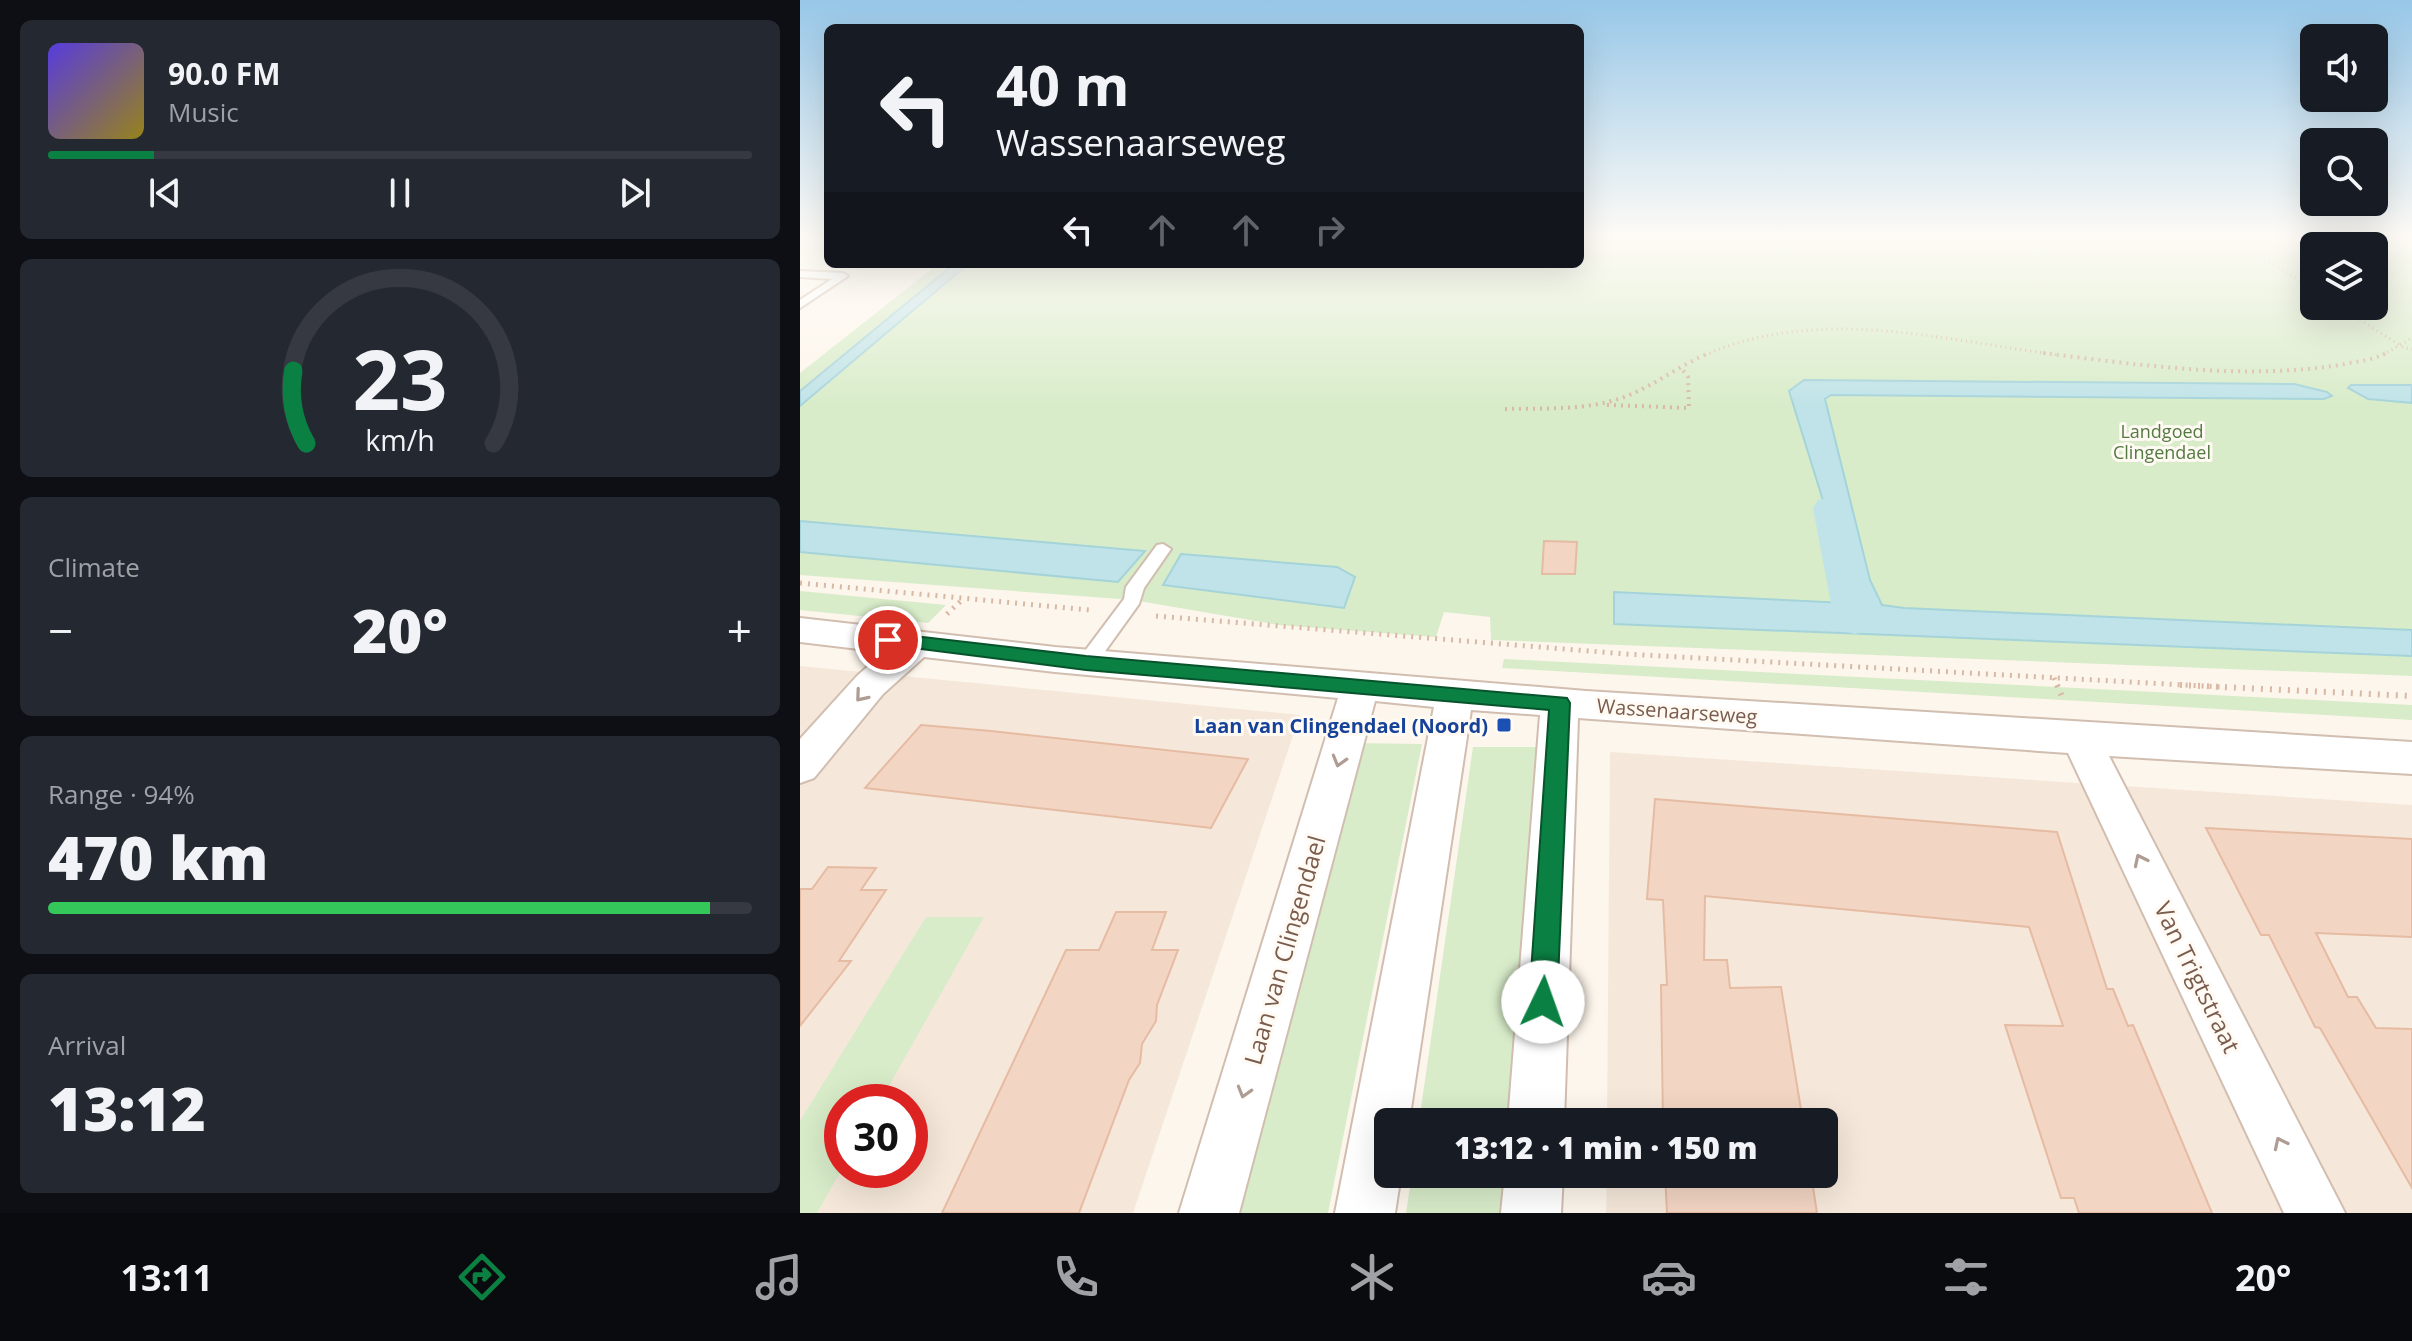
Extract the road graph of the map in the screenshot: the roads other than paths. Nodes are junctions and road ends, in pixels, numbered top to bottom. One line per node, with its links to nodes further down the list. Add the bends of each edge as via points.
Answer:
1 (1163, 549): 4 (lane)
2 (800, 630): 3 (street, Wassenaarseweg)
3 (917, 643): 4 (street, Wassenaarseweg); 10 (street, one-way to 10, via 870,685)
4 (1086, 663): 5 (street, Wassenaarseweg)
5 (1360, 686): 6 (street, Wassenaarseweg); 13 (street, Laan van Clingendael, one-way to 13)
6 (1455, 693): 7 (street, Wassenaarseweg); 14 (street)
7 (1560, 703): 8 (street, Wassenaarseweg); 11 (street)
8 (2081, 740): 9 (street, Wassenaarseweg); 16 (street, Van Trigtstraat, one-way to 8)
9 (2412, 758)
10 (800, 767)
11 (1537, 1108)
12 (1533, 1188): 15 (street)
13 (1209, 1213)
14 (1365, 1213)
15 (1531, 1213)
16 (2315, 1213)

